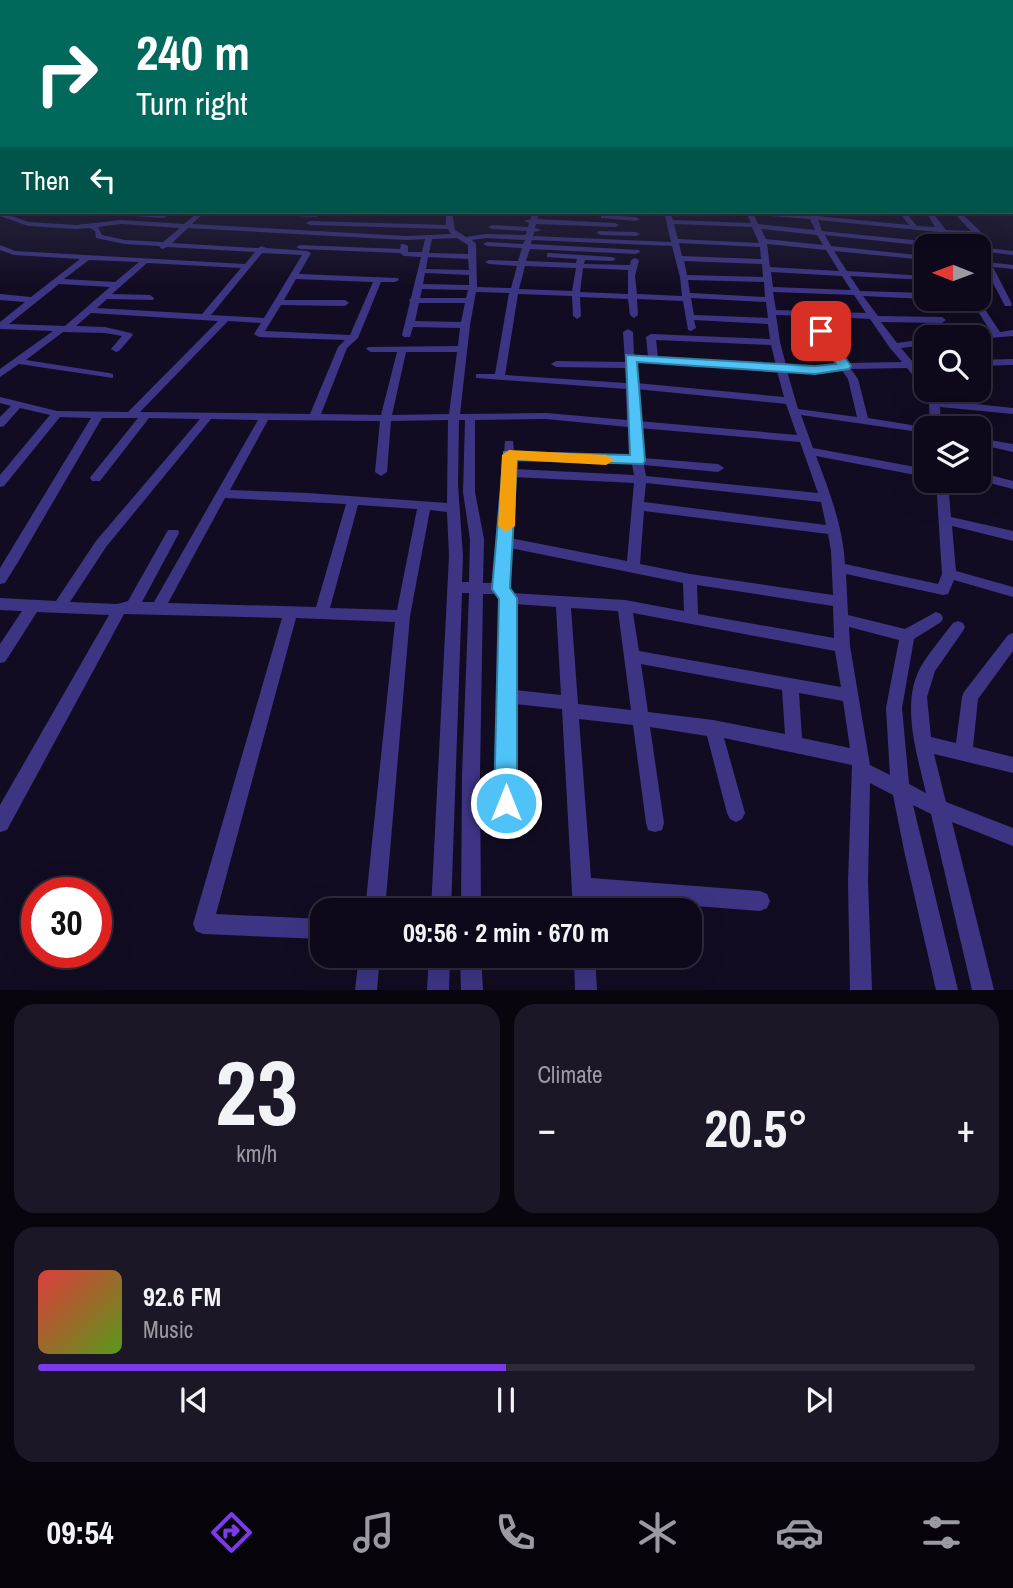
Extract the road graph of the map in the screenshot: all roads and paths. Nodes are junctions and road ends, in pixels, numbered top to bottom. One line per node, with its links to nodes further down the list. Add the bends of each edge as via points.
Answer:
1 (8, 214): 24 (street, via 28,224)
2 (139, 214): 19 (street)
3 (148, 214): 13 (street)
4 (200, 214): 25 (street)
5 (316, 214): 20 (street)
6 (429, 214): 23 (street)
7 (668, 214): 17 (street)
8 (843, 214): 18 (street)
9 (874, 214): 21 (street)
10 (904, 214): 26 (street)
11 (930, 214): 27 (street)
12 (958, 214): 27 (street, via 978,234)
13 (164, 216)
14 (813, 216): 16 (street); 18 (street); 29 (street)
15 (494, 219): 32 (street); 32 (street)
16 (752, 219): 17 (street); 29 (street); 40 (street)
17 (670, 222): 39 (street)
18 (849, 222): 21 (street)
19 (126, 223): 24 (street); 25 (street)
20 (310, 223): 22 (street); 28 (street)
21 (881, 224): 26 (street); 37 (street)
22 (334, 225): 23 (street); 30 (street)
23 (454, 225): 32 (street, via 475,236); 35 (street); 48 (street)
24 (93, 226): 41 (street, via 99,236)
25 (186, 226): 28 (street); 41 (street)
26 (914, 227): 27 (street)
27 (942, 231): 31 (street)
28 (303, 232): 30 (street)
29 (821, 232): 37 (street); 45 (street)
30 (328, 234): 34 (street)
31 (943, 234)
32 (529, 235): 33 (street); 33 (street); 33 (street); 33 (street); 48 (street); 56 (street); 73 (street)
33 (584, 237): 36 (street); 36 (street); 36 (street); 36 (street); 74 (street)
34 (406, 238): 35 (street); 47 (street)
35 (429, 238): 50 (street)
36 (636, 239): 39 (street); 76 (street)
37 (891, 239): 38 (street); 51 (street)
38 (914, 242)
39 (675, 243): 40 (street); 54 (street)
40 (763, 243): 45 (street); 72 (street)
41 (164, 245): 44 (street); 55 (street)
42 (300, 247): 47 (street)
43 (1, 248): 53 (street)
44 (262, 248): 58 (street); 62 (street, via 307,253)
45 (828, 248): 51 (street); 61 (street)
46 (991, 250): 49 (street)
47 (403, 251): 50 (street)
48 (482, 251): 50 (street); 71 (street)
49 (1013, 253)
50 (425, 255): 60 (street)
51 (904, 256): 52 (street)
52 (914, 257)
53 (86, 258): 55 (street); 68 (street)
54 (678, 258): 64 (street); 72 (street)
55 (144, 261): 58 (street); 69 (street)
56 (489, 262)
57 (991, 264): 59 (street)
58 (246, 266): 93 (street)
59 (1013, 267)
60 (422, 271): 70 (street); 71 (street)
61 (844, 274): 65 (street); 72 (street); 75 (street)
62 (292, 276): 66 (street); 84 (street)
63 (991, 276): 86 (street)
64 (684, 277): 72 (street); 80 (street)
65 (914, 277)
66 (378, 279): 67 (street); 108 (street)
67 (395, 280)
68 (57, 281): 69 (street); 82 (street)
69 (118, 285): 78 (street)
70 (417, 286): 71 (street); 83 (street)
71 (472, 287): 73 (street); 83 (street); 99 (street)
72 (769, 290): 75 (street); 80 (street); 89 (street); 92 (street); 109 (street)
73 (514, 291): 74 (street); 130 (street)
74 (576, 293): 76 (street); 91 (street)
75 (856, 293): 77 (street); 94 (street)
76 (633, 295): 80 (street); 90 (street)
77 (914, 295)
78 (106, 296): 81 (street); 87 (street)
79 (0, 297): 82 (street)
80 (685, 297): 92 (street)
81 (150, 298)
82 (34, 300): 100 (street)
83 (414, 300): 98 (street)
84 (278, 302): 85 (street); 97 (street)
85 (345, 303)
86 (1008, 304)
87 (90, 310): 93 (street); 102 (street)
88 (983, 312): 105 (street)
89 (809, 314): 94 (street); 122 (street)
90 (634, 315)
91 (577, 316)
92 (689, 317): 101 (street)
93 (204, 318): 95 (street)
94 (874, 318): 96 (street); 111 (street)
95 (223, 320): 97 (street); 139 (street)
96 (942, 320)
97 (267, 321): 108 (street, via 259,334)
98 (408, 324): 99 (street); 106 (street)
99 (465, 325): 115 (street)
100 (0, 326): 102 (street)
101 (691, 328)
102 (63, 330): 112 (street, via 128,335); 117 (street)
103 (628, 332): 118 (street)
104 (1013, 333): 105 (street)
105 (997, 334): 107 (street)
106 (407, 335)
107 (991, 335)
108 (353, 338): 144 (street, via 343,347)
109 (775, 342): 116 (street, via 650,337); 125 (street)
110 (914, 343): 111 (street)
111 (893, 346): 123 (street)
112 (116, 349)
113 (371, 349): 114 (street)
114 (402, 349): 115 (street); 146 (street)
115 (463, 349): 145 (street)
116 (653, 360): 118 (street); 125 (street)
117 (17, 361): 127 (street); 128 (street)
118 (630, 361): 121 (street); 131 (street)
119 (1013, 362): 120 (street)
120 (991, 363)
121 (556, 364)
122 (844, 366): 123 (street); 125 (street); 147 (street, via 853,379)
123 (910, 366): 124 (street); 126 (street)
124 (914, 366)
125 (783, 368): 135 (street)
126 (914, 371)
127 (0, 374)
128 (109, 376)
129 (480, 376): 130 (street)
130 (500, 376): 131 (street)
131 (632, 386): 135 (street); 148 (street)
132 (0, 400): 134 (street)
133 (934, 403): 136 (street); 143 (street)
134 (18, 404): 137 (street); 149 (street)
135 (792, 406): 147 (street); 152 (street)
136 (1013, 411)
137 (57, 414): 138 (street); 162 (street)
138 (99, 414): 139 (street); 179 (street)
139 (132, 414): 140 (street)
140 (146, 415): 141 (street); 159 (street)
141 (209, 415): 142 (street); 189 (street, via 101,544)
142 (265, 416): 144 (street); 165 (street)
143 (935, 416)
144 (314, 417): 146 (street)
145 (462, 417): 146 (street); 148 (street); 170 (street, via 452,485); 182 (street, via 477,539)
146 (386, 418): 157 (street)
147 (863, 421): 150 (street)
148 (633, 422): 152 (street); 154 (street)
149 (0, 424)
150 (914, 428)
151 (991, 444): 153 (street)
152 (807, 445): 156 (street); 166 (street)
153 (1013, 448)
154 (638, 461): 155 (street); 158 (street, via 509,449); 160 (street)
155 (718, 468)
156 (914, 470)
157 (382, 472)
158 (509, 473): 160 (street); 175 (street)
159 (96, 478)
160 (640, 479): 166 (street); 168 (street)
161 (991, 479): 163 (street)
162 (0, 483)
163 (1013, 485)
164 (943, 493): 171 (street)
165 (220, 494): 167 (street); 191 (street)
166 (826, 498): 172 (street)
167 (353, 501): 169 (street); 194 (street)
168 (640, 506): 172 (street); 176 (street)
169 (424, 508): 170 (street); 195 (street)
170 (454, 508): 181 (street)
171 (945, 520): 174 (street); 178 (street)
172 (833, 530): 177 (street)
173 (173, 533): 192 (street)
174 (1013, 536)
175 (506, 542): 176 (street); 184 (street)
176 (633, 568): 180 (street)
177 (840, 568): 178 (street, via 943,590); 186 (street)
178 (949, 574): 183 (street)
179 (0, 579)
180 (690, 579): 186 (street); 197 (street)
181 (455, 587): 182 (street); 225 (street)
182 (477, 588): 184 (street); 226 (street)
183 (1013, 592)
184 (504, 594): 185 (street); 207 (street)
185 (563, 601): 190 (street); 208 (street)
186 (839, 601): 198 (street)
187 (0, 604): 188 (street)
188 (33, 606): 189 (street); 204 (street)
189 (60, 606): 192 (street)
190 (625, 606): 197 (street); 203 (street)
191 (158, 608): 192 (street); 193 (street)
192 (126, 609): 220 (street)
193 (291, 611): 194 (street); 229 (street, via 204,924)
194 (322, 612): 195 (street)
195 (403, 616): 224 (street)
196 (936, 618): 200 (street)
197 (691, 619): 202 (street)
198 (841, 619): 200 (street); 202 (street)
199 (958, 627): 212 (street, via 928,668 919,697)
200 (907, 636): 216 (street, via 893,697)
201 (1013, 639): 213 (street, via 970,697)
202 (842, 646): 206 (street)
203 (632, 656): 205 (street); 209 (street)
204 (0, 657)
205 (790, 684): 206 (street); 211 (street)
206 (848, 695): 214 (street)
207 (506, 696): 208 (street); 217 (street)
208 (570, 707): 209 (street); 223 (street)
209 (640, 717): 210 (street); 221 (street)
210 (713, 728): 211 (street); 219 (street)
211 (794, 742): 214 (street)
212 (923, 744): 213 (street); 218 (street)
213 (964, 751): 215 (street)
214 (860, 764): 216 (street); 238 (street)
215 (1013, 765)
216 (901, 787): 218 (street); 239 (street)
217 (506, 803)
218 (938, 808): 222 (street); 240 (street)
219 (736, 813)
220 (0, 823)
221 (655, 823)
222 (1013, 837)
223 (582, 887): 227 (street); 228 (street)
224 (376, 898)
225 (442, 898)
226 (471, 898)
227 (582, 898)
228 (760, 901)
229 (310, 928)
230 (369, 968): 234 (street)
231 (439, 968): 235 (street)
232 (471, 968): 236 (street)
233 (585, 968): 237 (street)
234 (366, 989)
235 (438, 989)
236 (472, 989)
237 (586, 989)
238 (861, 989)
239 (947, 989)
240 (984, 989)

